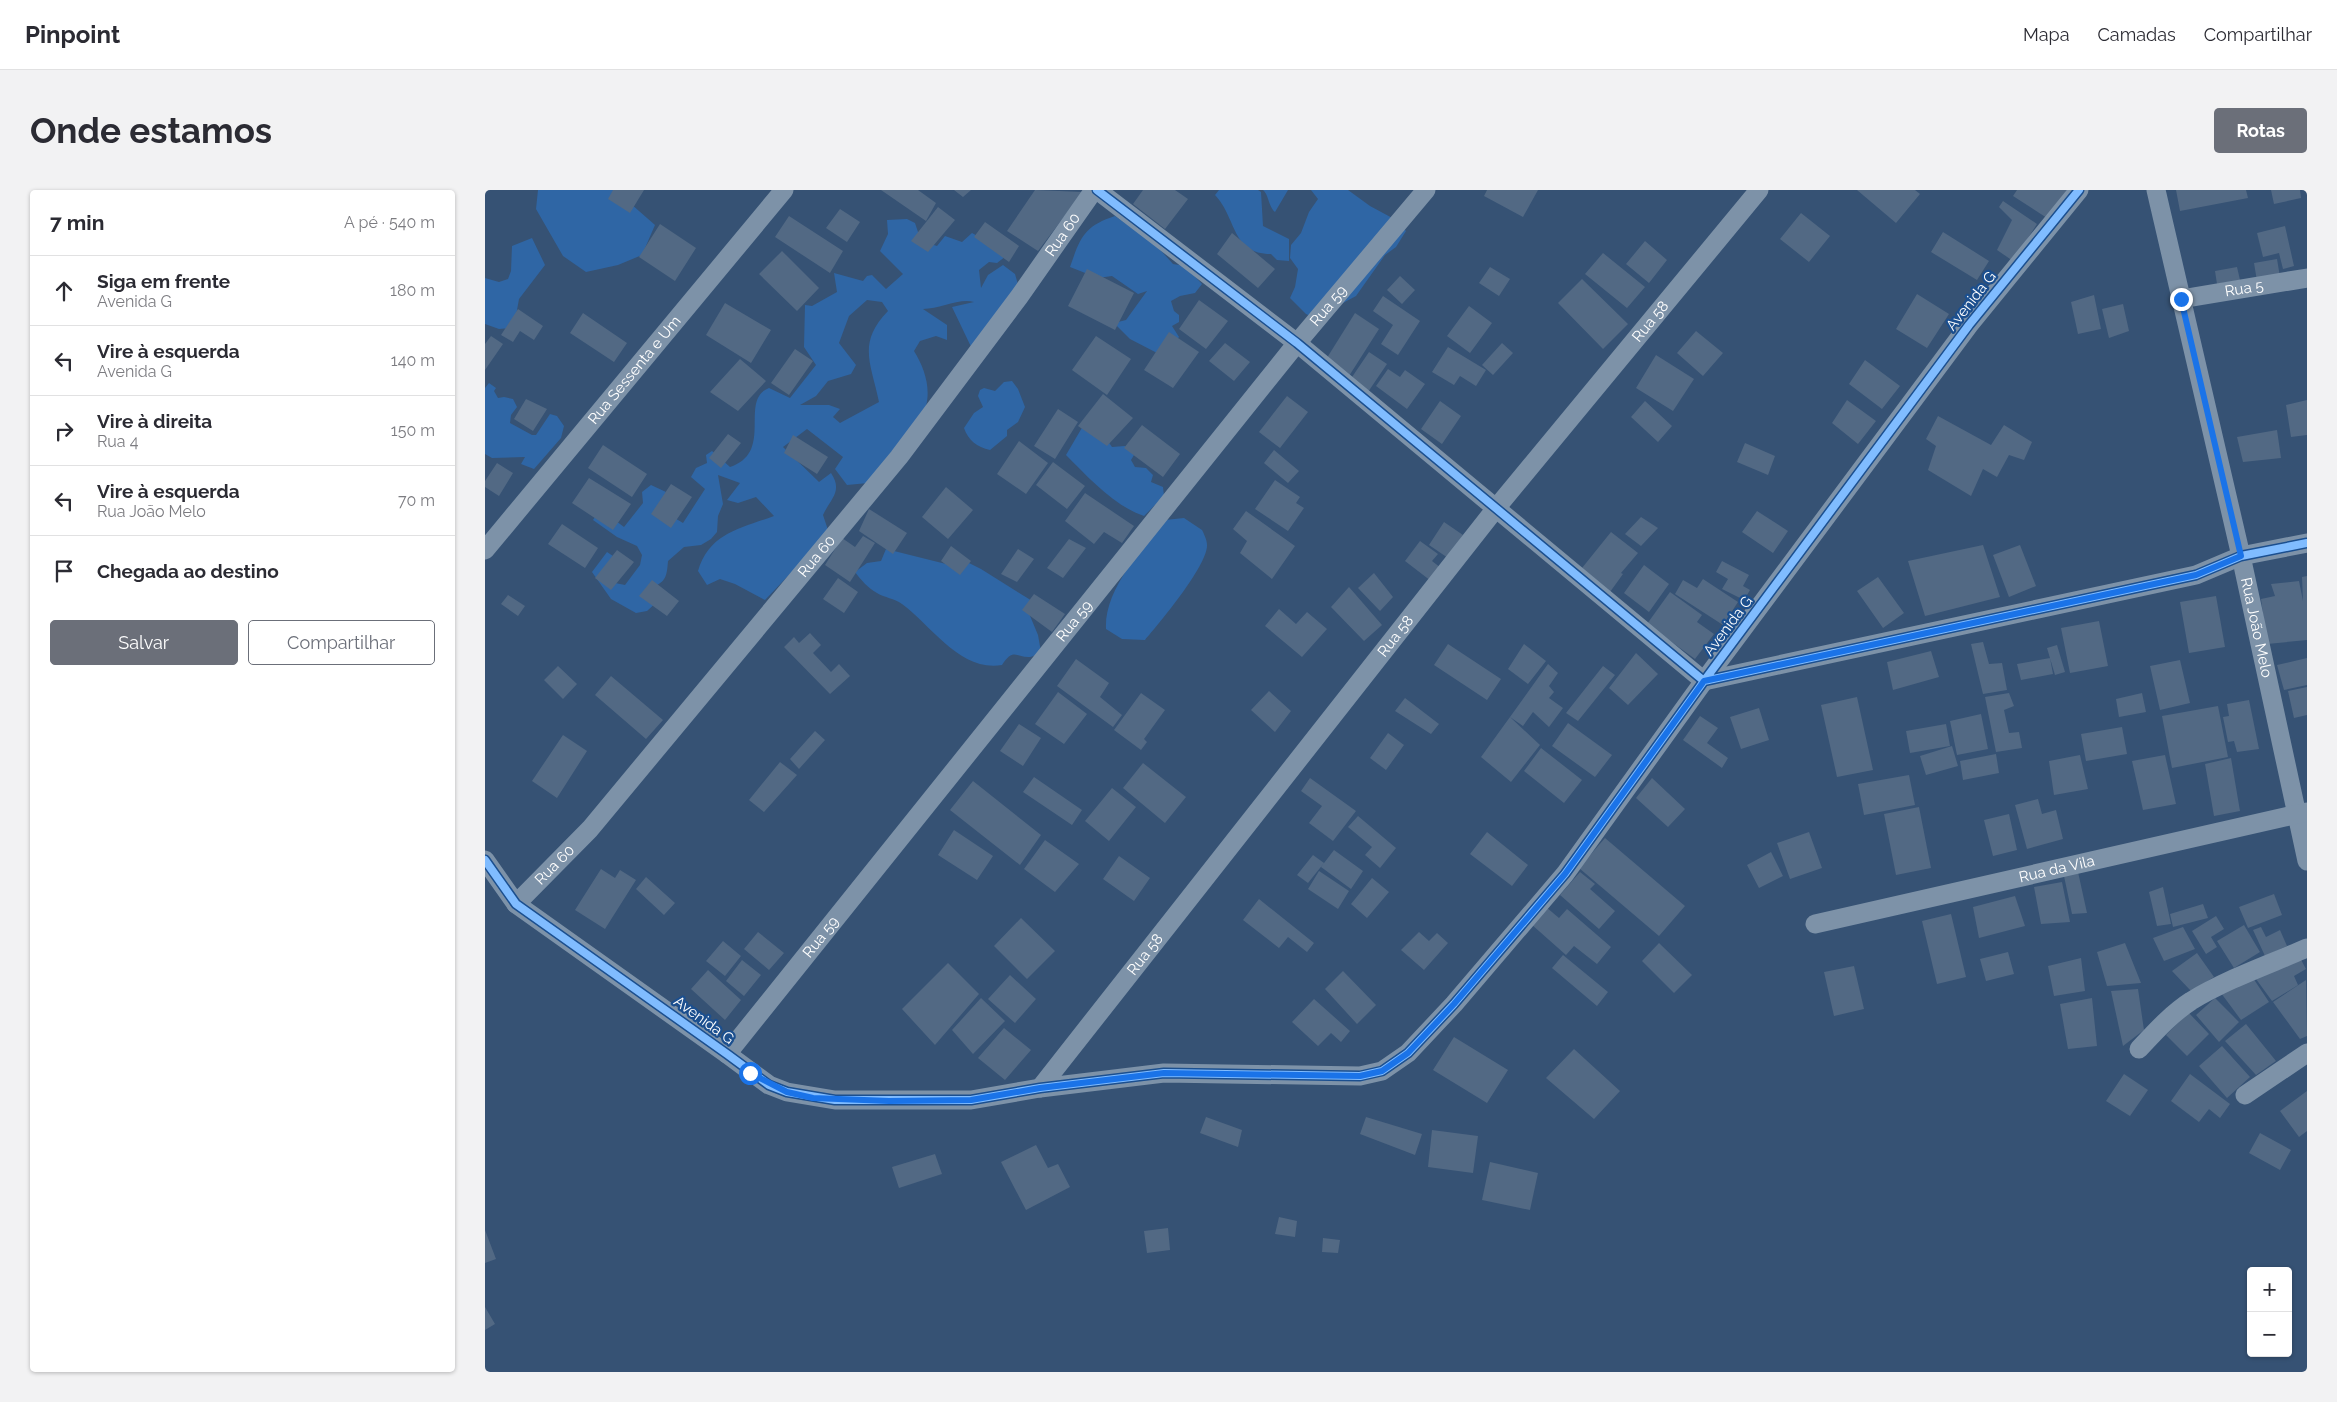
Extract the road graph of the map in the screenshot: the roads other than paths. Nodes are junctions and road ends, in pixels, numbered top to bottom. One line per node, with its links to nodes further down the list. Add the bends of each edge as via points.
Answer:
1 (784, 190): 12 (street, Rua Sessenta e Um)
2 (1096, 190): 9 (street); 18 (street, Rua 60, via 899,457 590,829)
3 (1426, 190): 9 (street, Rua 59)
4 (1759, 190): 10 (street, Rua 58)
5 (2079, 190): 14 (street, Avenida G, via 1969,325)
6 (2156, 190): 8 (street, Rua João Melo)
7 (2307, 278): 8 (street, Rua 5)
8 (2181, 299): 13 (street, Rua João Melo)
9 (1297, 344): 10 (street); 23 (street, Rua 59)
10 (1497, 507): 14 (street); 24 (street, Rua 58)
11 (2307, 542): 13 (street)
12 (485, 550)
13 (2241, 556): 14 (street, via 2196,575); 15 (street, Rua João Melo)
14 (1704, 681): 24 (street, Avenida G, via 1565,874 1454,1004 1408,1053 1382,1071 1360,1076 1164,1073)
15 (2302, 813): 17 (street, Rua João Melo); 19 (street, Rua da Vila)
16 (485, 860): 18 (street, Avenida G)
17 (2307, 861)
18 (516, 904): 23 (street, Avenida G)
19 (1815, 924)
20 (2307, 948): 21 (street, via 2217,986 2189,1002)
21 (2139, 1049)
22 (2307, 1053): 25 (street)
23 (727, 1054): 24 (street, Avenida G, via 769,1085 828,1100 971,1100)
24 (1040, 1088)
25 (2245, 1095)

